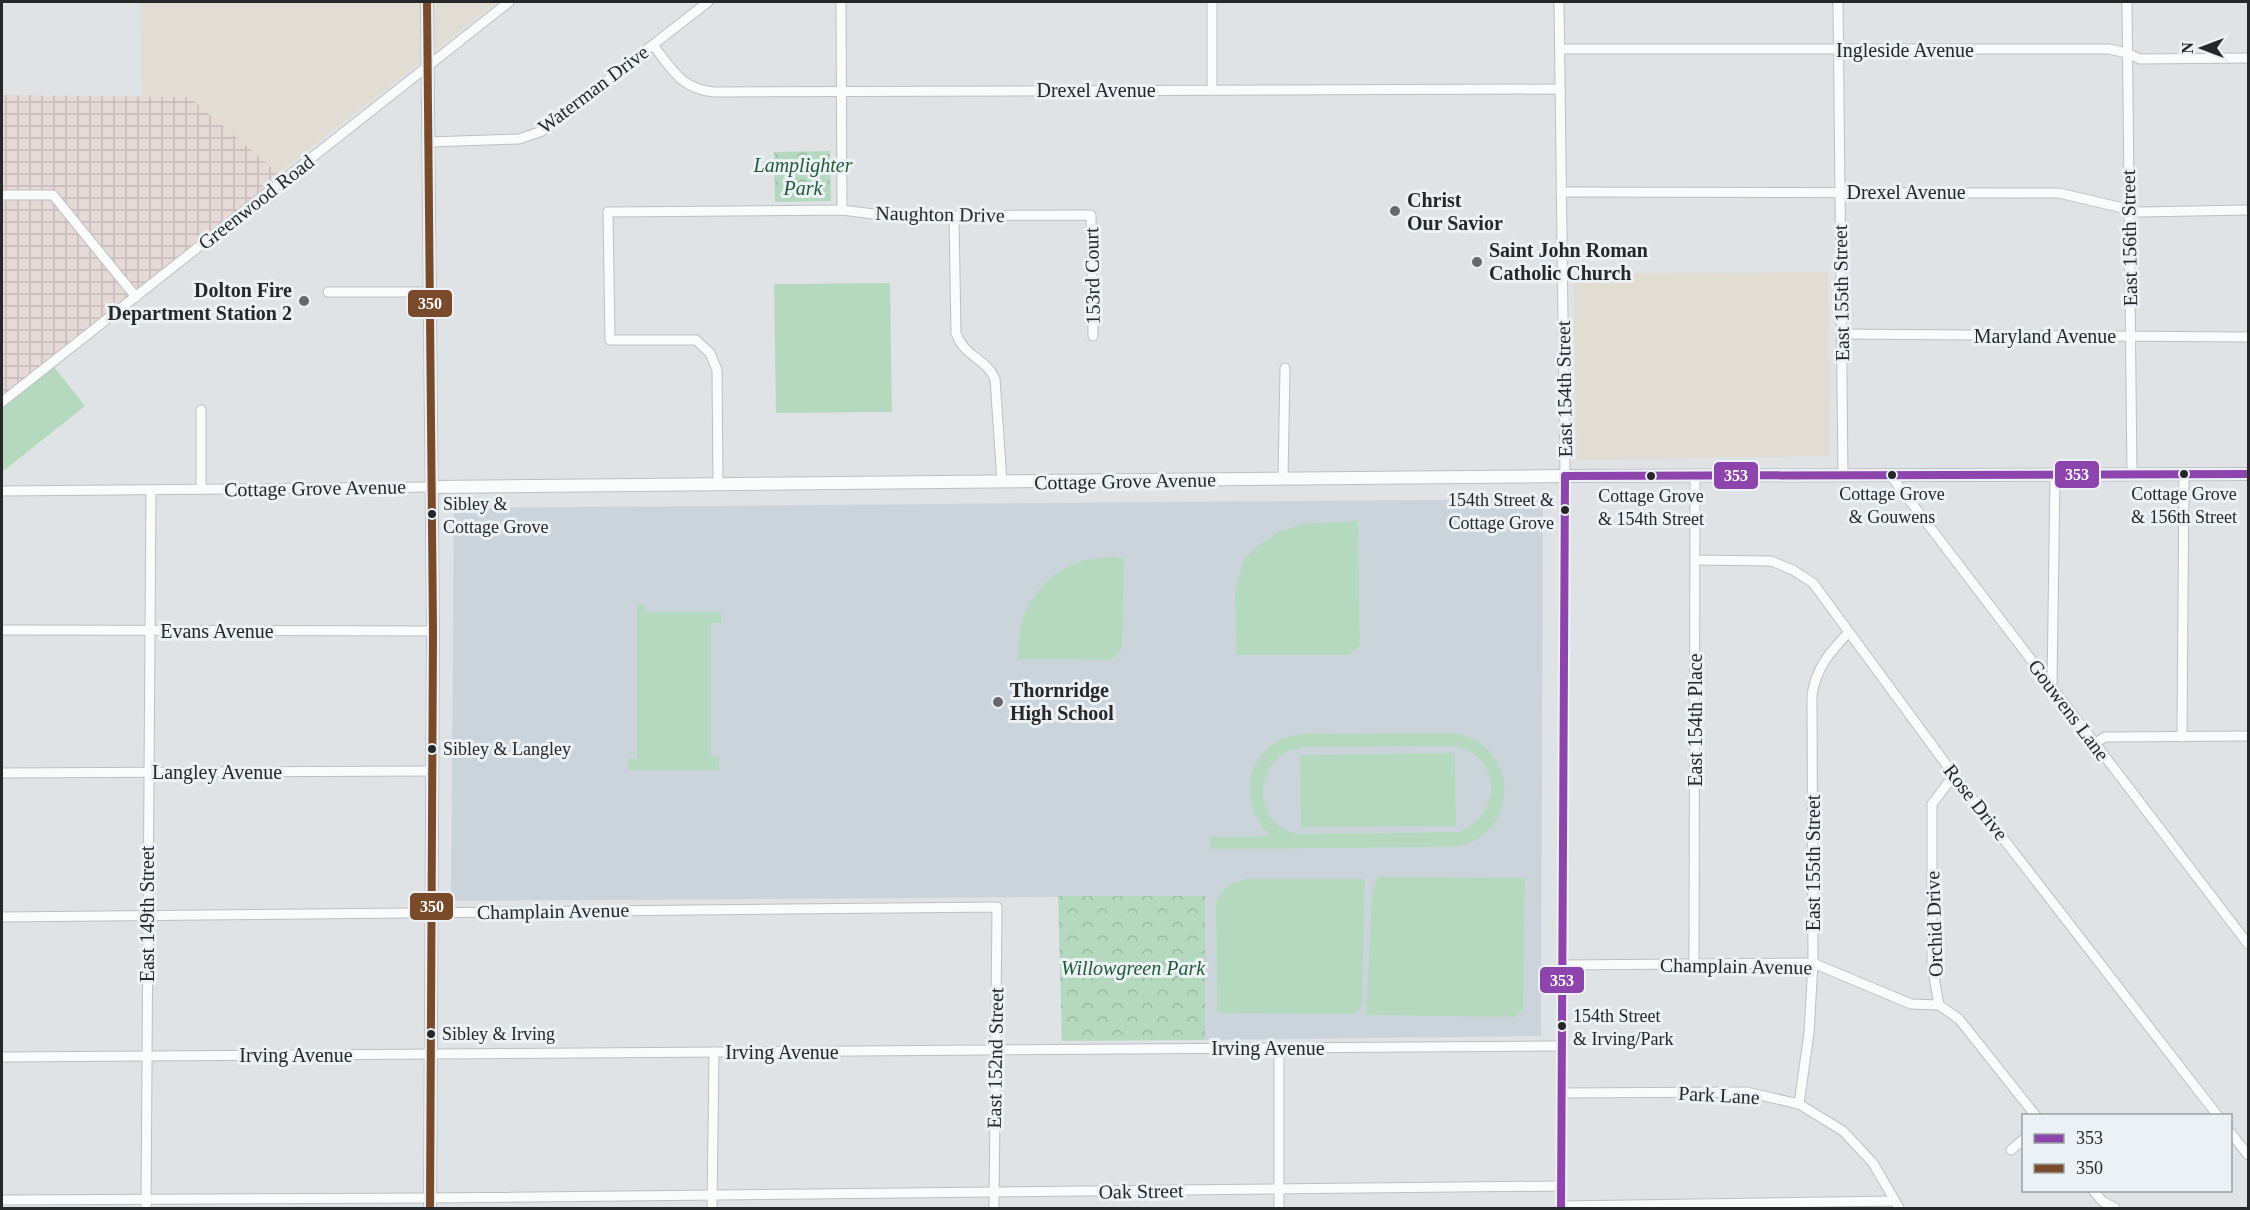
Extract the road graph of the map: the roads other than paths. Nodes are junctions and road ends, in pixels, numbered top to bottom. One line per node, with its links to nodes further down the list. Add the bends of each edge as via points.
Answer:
1 (428, 2): 14 (main road)
2 (509, 2): 14 (street, Greenwood Road)
3 (708, 2): 9 (street, Waterman Drive)
4 (841, 2): 17 (street)
5 (1212, 2): 15 (street)
6 (1559, 2): 10 (street, East 154th Street)
7 (1838, 2): 11 (street, East 155th Street)
8 (2127, 2): 12 (street, East 156th Street)
9 (653, 45): 17 (street, Drexel Avenue, via 679,79 702,91); 18 (street, Waterman Drive, via 542,131 519,139)
10 (1560, 49): 11 (street, Ingleside Avenue); 16 (street, East 154th Street)
11 (1838, 50): 12 (street, Ingleside Avenue, via 2109,49); 19 (street, East 155th Street)
12 (2127, 53): 13 (street, Ingleside Avenue, via 2140,59); 22 (street, East 156th Street)
13 (2248, 58)
14 (428, 66): 18 (main road); 29 (street, Greenwood Road)
15 (1212, 89): 16 (street, Drexel Avenue); 17 (street, Drexel Avenue)
16 (1560, 89): 20 (street, East 154th Street)
17 (841, 91): 23 (street)
18 (429, 142): 28 (main road)
19 (1840, 191): 20 (street, Drexel Avenue); 22 (street, Drexel Avenue, via 2059,193); 30 (street, East 155th Street)
20 (1561, 192): 41 (street, East 154th Street)
21 (2, 195): 29 (street, via 54,195)
22 (2129, 208): 24 (street, Drexel Avenue, via 2140,212); 32 (street, East 156th Street)
23 (842, 210): 26 (street, Naughton Drive, via 889,216); 47 (street, Naughton Drive, via 608,212 610,340 696,340 710,352 717,370)
24 (2248, 210)
25 (1091, 215): 26 (street, Naughton Drive); 31 (street, 153rd Court)
26 (954, 216): 46 (street, via 956,333 967,352 991,370 995,379)
27 (328, 292): 28 (street)
28 (431, 292): 48 (main road)
29 (136, 297): 35 (street, Greenwood Road)
30 (1841, 334): 32 (street, Maryland Avenue); 42 (street, East 155th Street)
31 (1093, 336)
32 (2130, 336): 33 (street, Maryland Avenue); 40 (street, East 156th Street)
33 (2248, 337)
34 (1285, 368): 45 (street)
35 (2, 402)
36 (201, 410): 49 (street)
37 (2184, 474): 38 (main road, Cottage Grove Avenue); 40 (main road, Cottage Grove Avenue); 59 (street)
38 (2248, 474)
39 (2055, 475): 40 (main road, Cottage Grove Avenue); 43 (main road, Cottage Grove Avenue); 57 (street)
40 (2132, 475)
41 (1565, 476): 44 (main road, Cottage Grove Avenue); 45 (main road, Cottage Grove Avenue); 72 (street, East 154th Street)
42 (1843, 476): 43 (main road, Cottage Grove Avenue); 44 (main road, Cottage Grove Avenue)
43 (1891, 476): 57 (street, Gouwens Lane)
44 (1695, 477): 52 (street, East 154th Place)
45 (1283, 479): 46 (main road, Cottage Grove Avenue)
46 (1002, 482): 47 (main road, Cottage Grove Avenue)
47 (718, 484): 48 (main road, Cottage Grove Avenue)
48 (433, 487): 49 (street, Cottage Grove Avenue); 55 (main road)
49 (201, 489): 50 (street, Cottage Grove Avenue)
50 (151, 490): 51 (street, Cottage Grove Avenue); 54 (street)
51 (2, 491)
52 (1695, 560): 56 (street, Rose Drive, via 1772,561 1793,570 1813,583); 71 (street, East 154th Place)
53 (2, 630): 54 (street, Evans Avenue)
54 (149, 631): 55 (street, Evans Avenue); 62 (street, East 149th Street)
55 (433, 631): 61 (main road)
56 (1848, 633): 64 (street, Rose Drive); 70 (street, East 155th Street, via 1819,669 1812,695)
57 (2052, 685): 60 (street, Gouwens Lane)
58 (2248, 736): 59 (street)
59 (2182, 737): 60 (street, via 2105,738)
60 (2094, 744): 69 (street, Gouwens Lane)
61 (433, 771): 62 (street, Langley Avenue); 66 (main road)
62 (148, 772): 63 (street, Langley Avenue); 67 (street, East 149th Street)
63 (2, 773)
64 (1954, 775): 73 (street, Orchid Drive, via 1932,804 1932,966); 84 (street, Rose Drive)
65 (997, 907): 66 (street, Champlain Avenue); 76 (street, East 152nd Street)
66 (433, 912): 67 (street, Champlain Avenue); 78 (main road)
67 (147, 915): 68 (street, Champlain Avenue); 79 (street, East 149th Street)
68 (2, 917)
69 (2248, 944)
70 (1813, 963): 71 (street, Champlain Avenue); 73 (street, Champlain Avenue, via 1911,1004); 82 (street, East 155th Street, via 1809,1034)
71 (1694, 964): 72 (street, Champlain Avenue)
72 (1561, 965): 74 (street, East 154th Street)
73 (1939, 1005): 83 (street, Orchid Drive, via 1959,1018)
74 (1562, 1046): 75 (street, Irving Avenue); 81 (street, East 154th Street)
75 (1279, 1048): 76 (street, Irving Avenue); 90 (street)
76 (995, 1050): 77 (street, Irving Avenue); 91 (street, East 152nd Street)
77 (714, 1052): 78 (street, Irving Avenue); 93 (street)
78 (431, 1054): 79 (street, Irving Avenue); 95 (main road)
79 (147, 1056): 80 (street, Irving Avenue); 96 (street, East 149th Street)
80 (2, 1057)
81 (1562, 1093): 82 (street, Park Lane, via 1746,1092); 89 (street, East 154th Street)
82 (1799, 1104): 97 (street, Park Lane, via 1843,1131 1873,1163)
83 (2034, 1114)
84 (2216, 1114)
85 (2232, 1135): 88 (street)
86 (2022, 1141): 87 (street)
87 (2011, 1150)
88 (2248, 1155)
89 (1561, 1186): 90 (street, Oak Street); 98 (street, East 154th Street)
90 (1279, 1189): 91 (street, Oak Street); 101 (street)
91 (994, 1192): 93 (street, Oak Street); 100 (street, East 152nd Street)
92 (2093, 1192): 102 (street)
93 (713, 1195): 95 (street, Oak Street); 99 (street)
94 (2, 1200): 96 (street, Oak Street)
95 (430, 1203): 96 (street, Oak Street)
96 (146, 1204)
97 (1897, 1205): 98 (street)
98 (1561, 1207)
99 (712, 1209)
100 (994, 1209)
101 (1279, 1209)
102 (2115, 1209)

